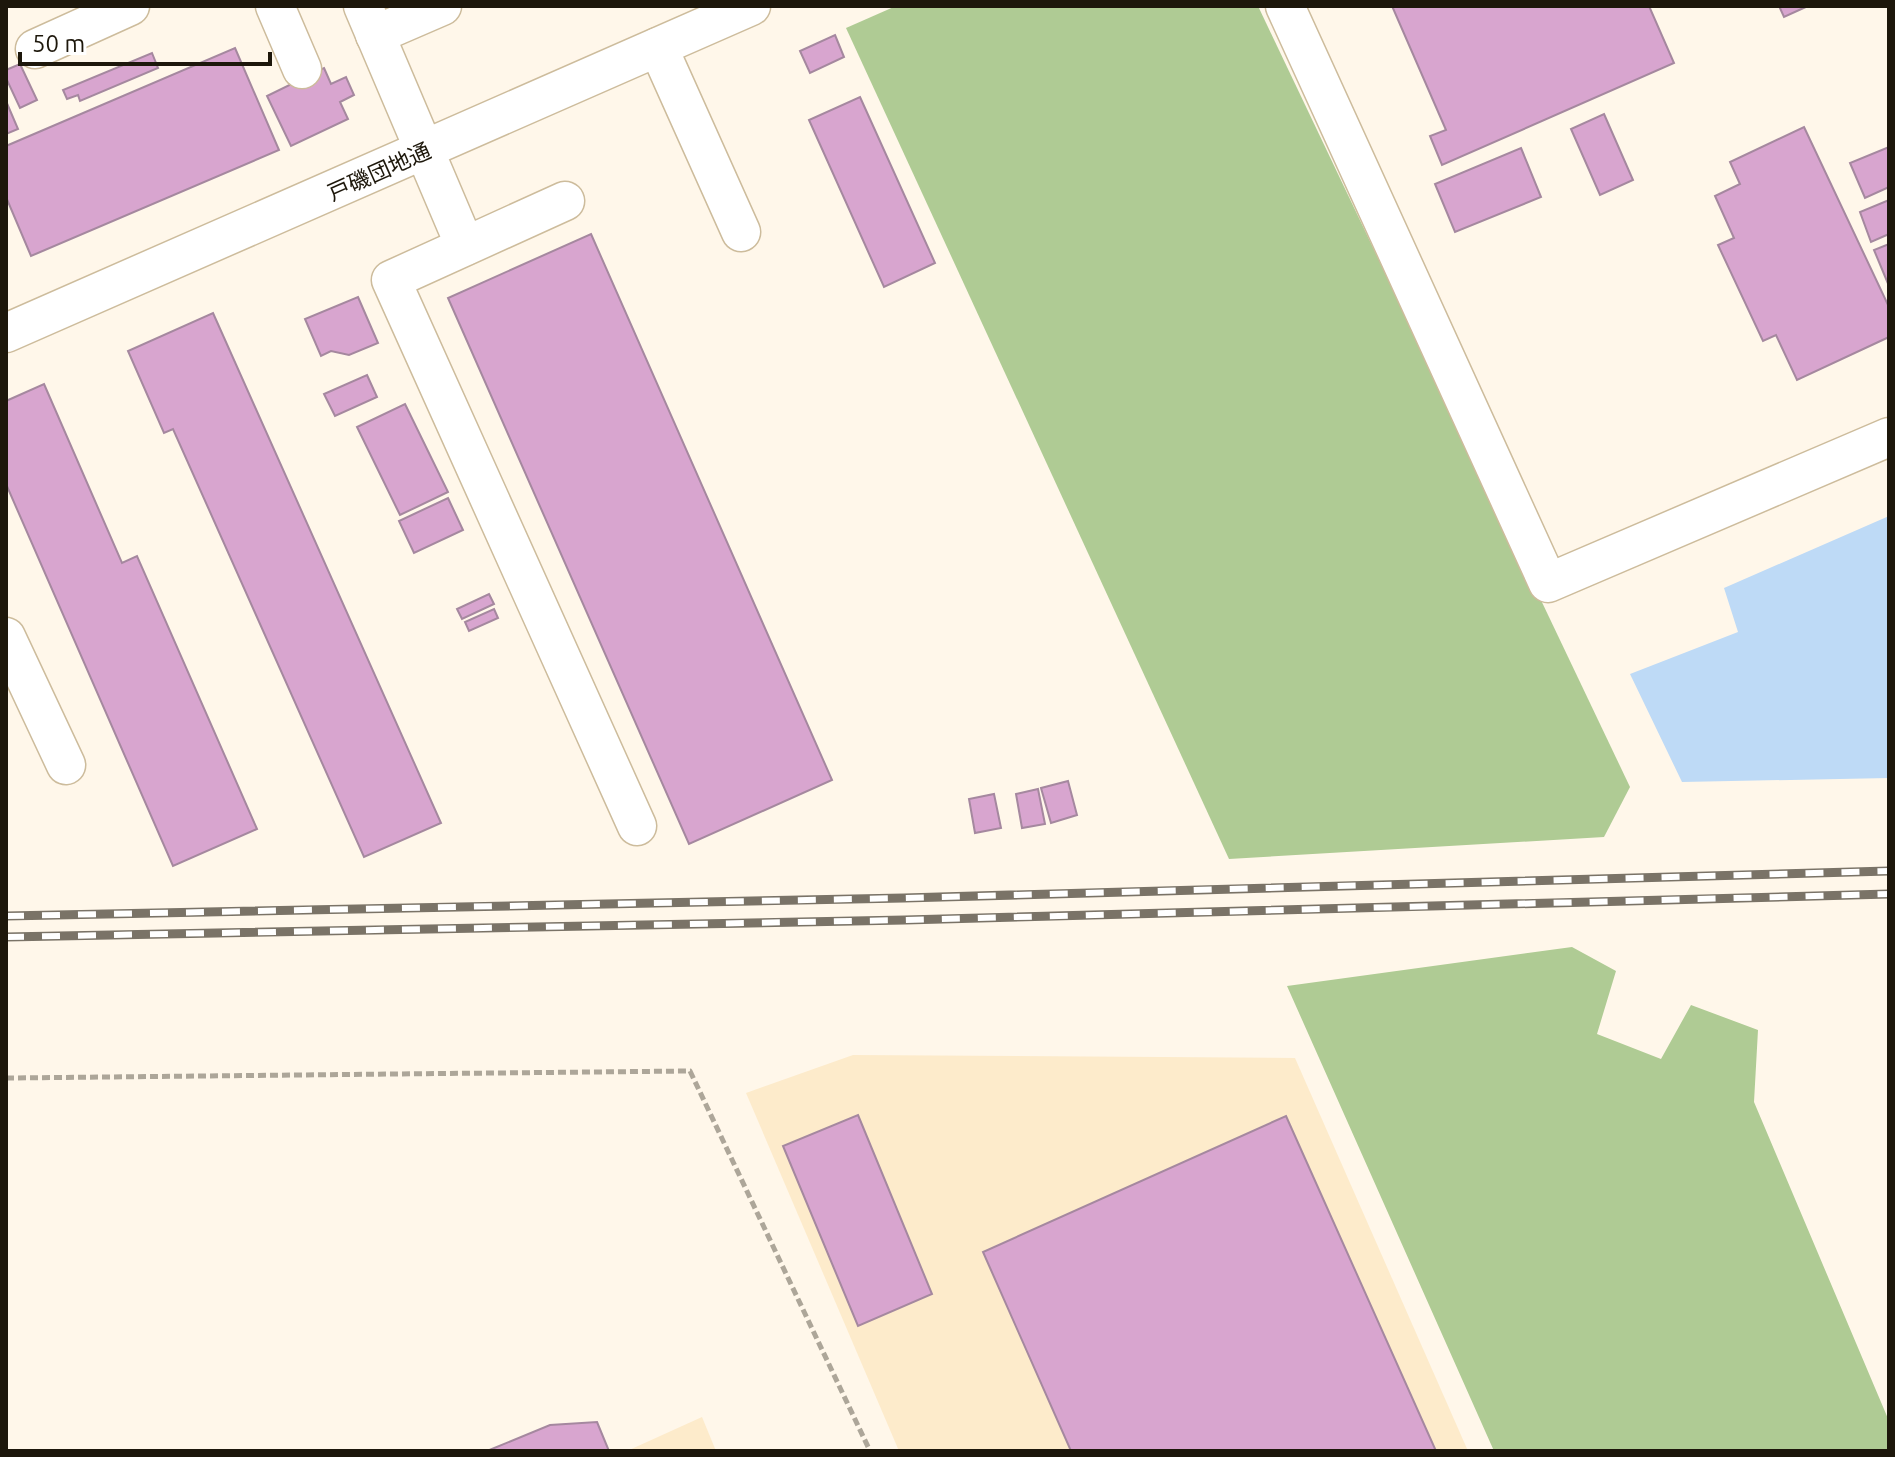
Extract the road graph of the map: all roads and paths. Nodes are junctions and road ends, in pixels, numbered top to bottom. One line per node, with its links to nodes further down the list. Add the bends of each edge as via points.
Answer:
1 (130, 6): 8 (street)
2 (275, 6): 9 (street)
3 (442, 6): 6 (street)
4 (751, 6): 7 (street, 戸磯団地通)
5 (1285, 6): 15 (street, via 1548,583)
6 (369, 21): 10 (street)
7 (658, 47): 10 (street, 戸磯団地通); 12 (street)
8 (35, 49)
9 (302, 69)
10 (425, 150): 13 (street); 14 (street, 戸磯団地通)
11 (565, 201): 13 (street)
12 (741, 232)
13 (465, 246): 18 (street, via 391,280)
14 (6, 333)
15 (1889, 437)
16 (6, 637): 17 (street)
17 (66, 765)
18 (637, 826)
19 (6, 1078): 20 (path, via 690,1071)
20 (870, 1451)

